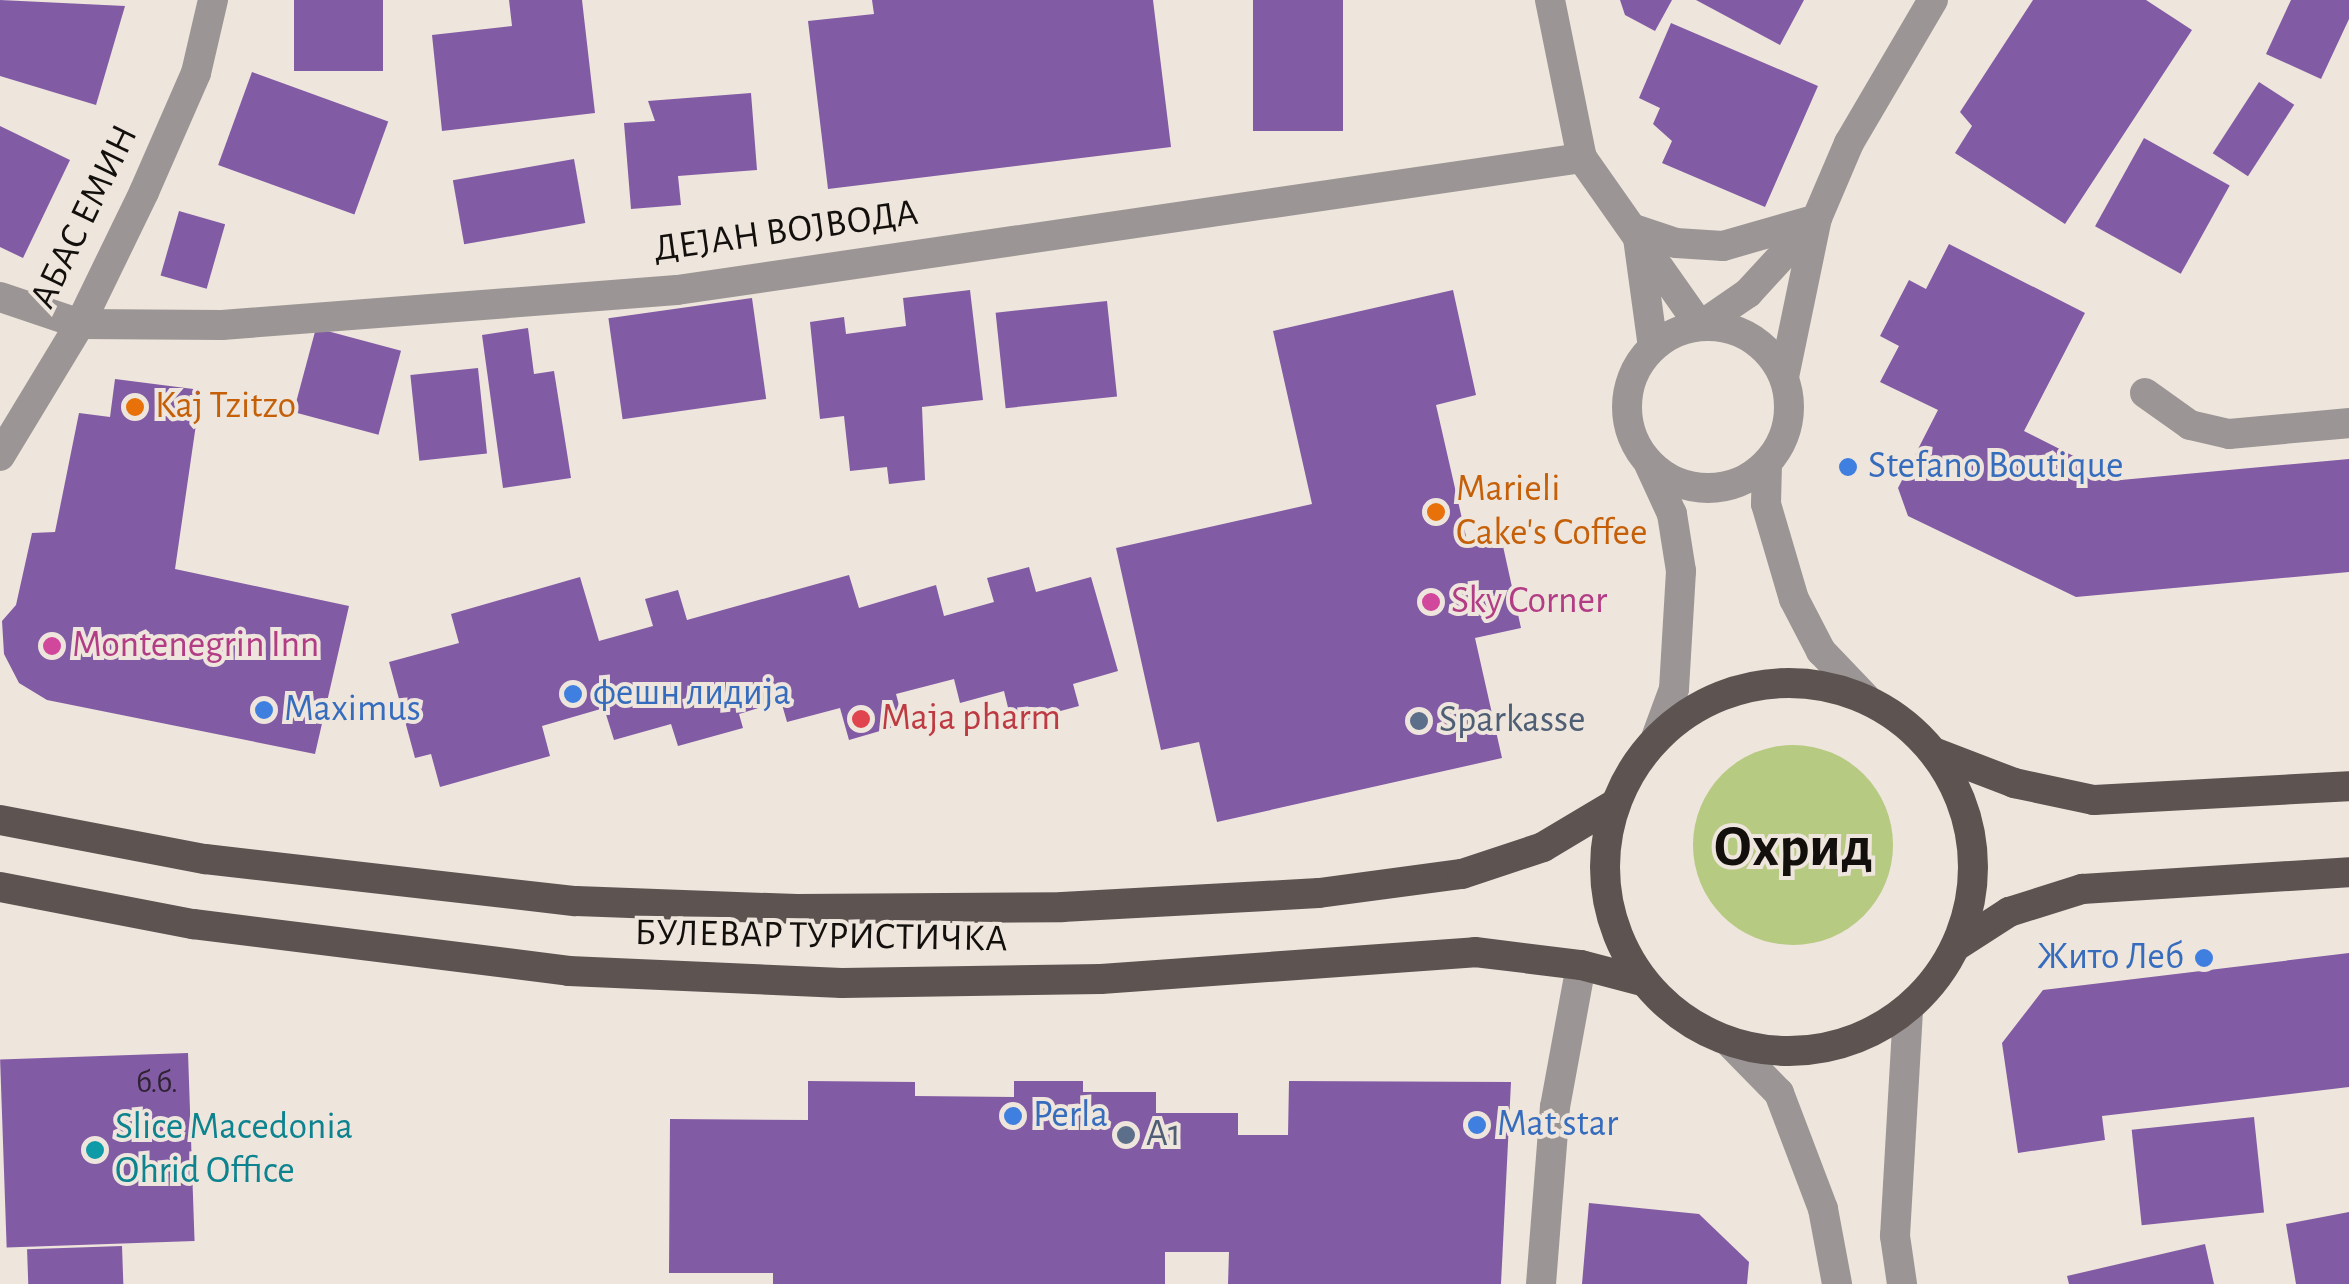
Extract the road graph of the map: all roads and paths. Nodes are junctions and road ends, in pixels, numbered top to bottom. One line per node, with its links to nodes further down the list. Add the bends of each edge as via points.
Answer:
1 (212, 0): 8 (street, АБАС ЕМИН, via 196,73)
2 (1550, 0): 4 (street)
3 (1933, 0): 5 (street, via 1849,143)
4 (1582, 158): 6 (street); 8 (street, ДЕЈАН ВОЈВОДА, via 678,290 222,325)
5 (1818, 218): 6 (street, via 1723,246 1676,243); 9 (street, via 1748,293); 11 (street)
6 (1637, 230): 9 (street); 10 (street)
7 (0, 297): 8 (street, ДЕЈАН ВОЈВОДА)
8 (80, 324): 14 (street, АБАС ЕМИН)
9 (1700, 326): 10 (street); 11 (street, via 1751,338)
10 (1653, 346): 16 (street, via 1637,366 1627,417)
11 (1784, 377): 15 (street, via 1788,422)
12 (2145, 393): 13 (street, via 2190,424 2229,434)
13 (2349, 423)
14 (5, 439)
15 (1767, 462): 16 (street, via 1730,485 1708,489 1667,478); 17 (street, via 1766,504 1794,599 1822,651)
16 (1649, 464): 18 (street, via 1672,514 1682,571 1674,689)
17 (1865, 697): 18 (main road, via 1811,683 1754,685 1702,704); 19 (main road)
18 (1656, 738): 21 (main road)
19 (1936, 753): 20 (main road, via 2014,783 2094,800); 25 (main road, via 1962,797 1974,846 1972,896)
20 (2349, 786)
21 (1614, 804): 22 (main road, БУЛЕВАР ТУРИСТИЧКА, via 1543,848 1462,874 1320,893 1062,907 797,909 576,901 205,859); 27 (main road, via 1603,865 1613,927)
22 (6, 817)
23 (2349, 872): 25 (main road, via 2082,889 2009,912)
24 (0, 886): 26 (main road, БУЛЕВАР ТУРИСТИЧКА, via 193,924 569,971 842,983 1082,979 1474,952)
25 (1958, 945): 28 (main road)
26 (1581, 965): 27 (main road, БУЛЕВАР ТУРИСТИЧКА); 30 (street, via 1555,1107)
27 (1642, 981): 29 (main road, via 1682,1018)
28 (1908, 1009): 29 (main road, via 1839,1044 1792,1053); 32 (street, via 1896,1178)
29 (1730, 1043): 31 (street, via 1779,1093 1823,1209)
30 (1541, 1284)
31 (1836, 1284)
32 (1902, 1284)

